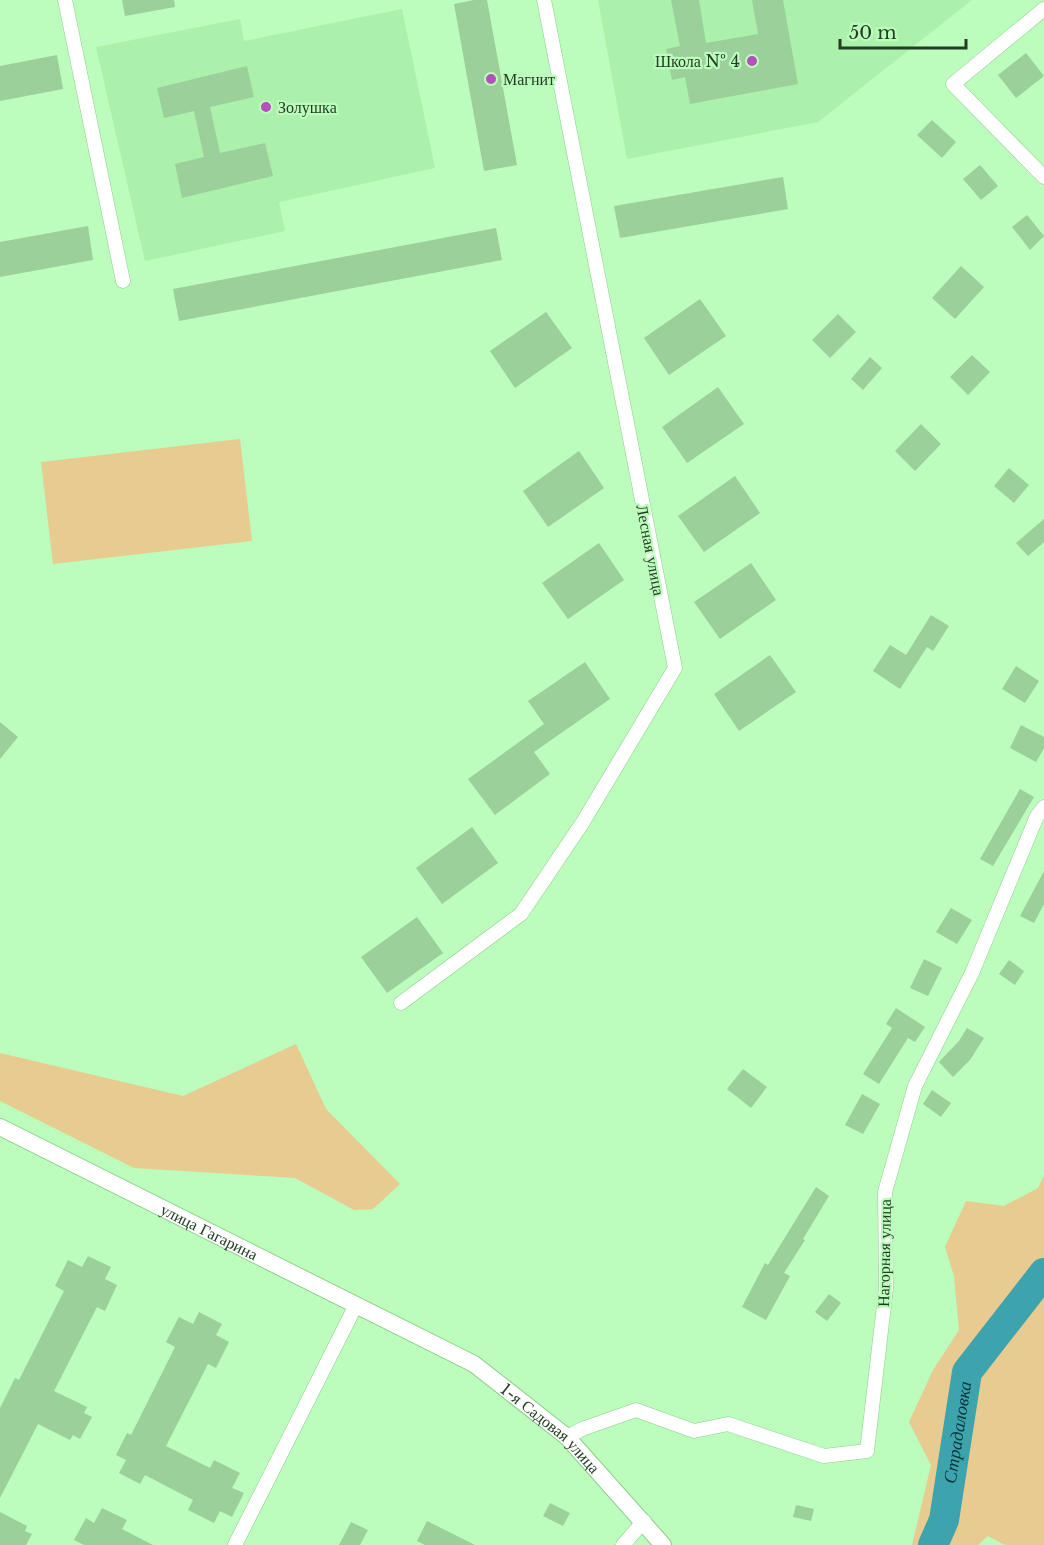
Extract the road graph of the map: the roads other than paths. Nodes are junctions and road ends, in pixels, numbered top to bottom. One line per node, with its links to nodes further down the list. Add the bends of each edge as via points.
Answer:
1 (65, 0): 5 (street)
2 (544, 0): 7 (street, Лесная улица, via 675,668 583,822 521,914)
3 (1044, 9): 4 (street, via 953,84)
4 (1044, 177)
5 (123, 281)
6 (1044, 807): 11 (street, Нагорная улица, via 1036,816 972,973 915,1086 885,1192 886,1288 867,1451 824,1456 728,1424 694,1431 636,1410)
7 (401, 1003)
8 (0, 1127): 9 (street, улица Гагарина)
9 (356, 1305): 10 (street, улица Гагарина); 13 (street)
10 (418, 1337): 11 (street, 1-я Садовая улица, via 474,1364)
11 (567, 1437): 12 (street, 1-я Садовая улица)
12 (644, 1521): 14 (street); 15 (street, 1-я Садовая улица)
13 (235, 1545)
14 (624, 1545)
15 (663, 1545)

